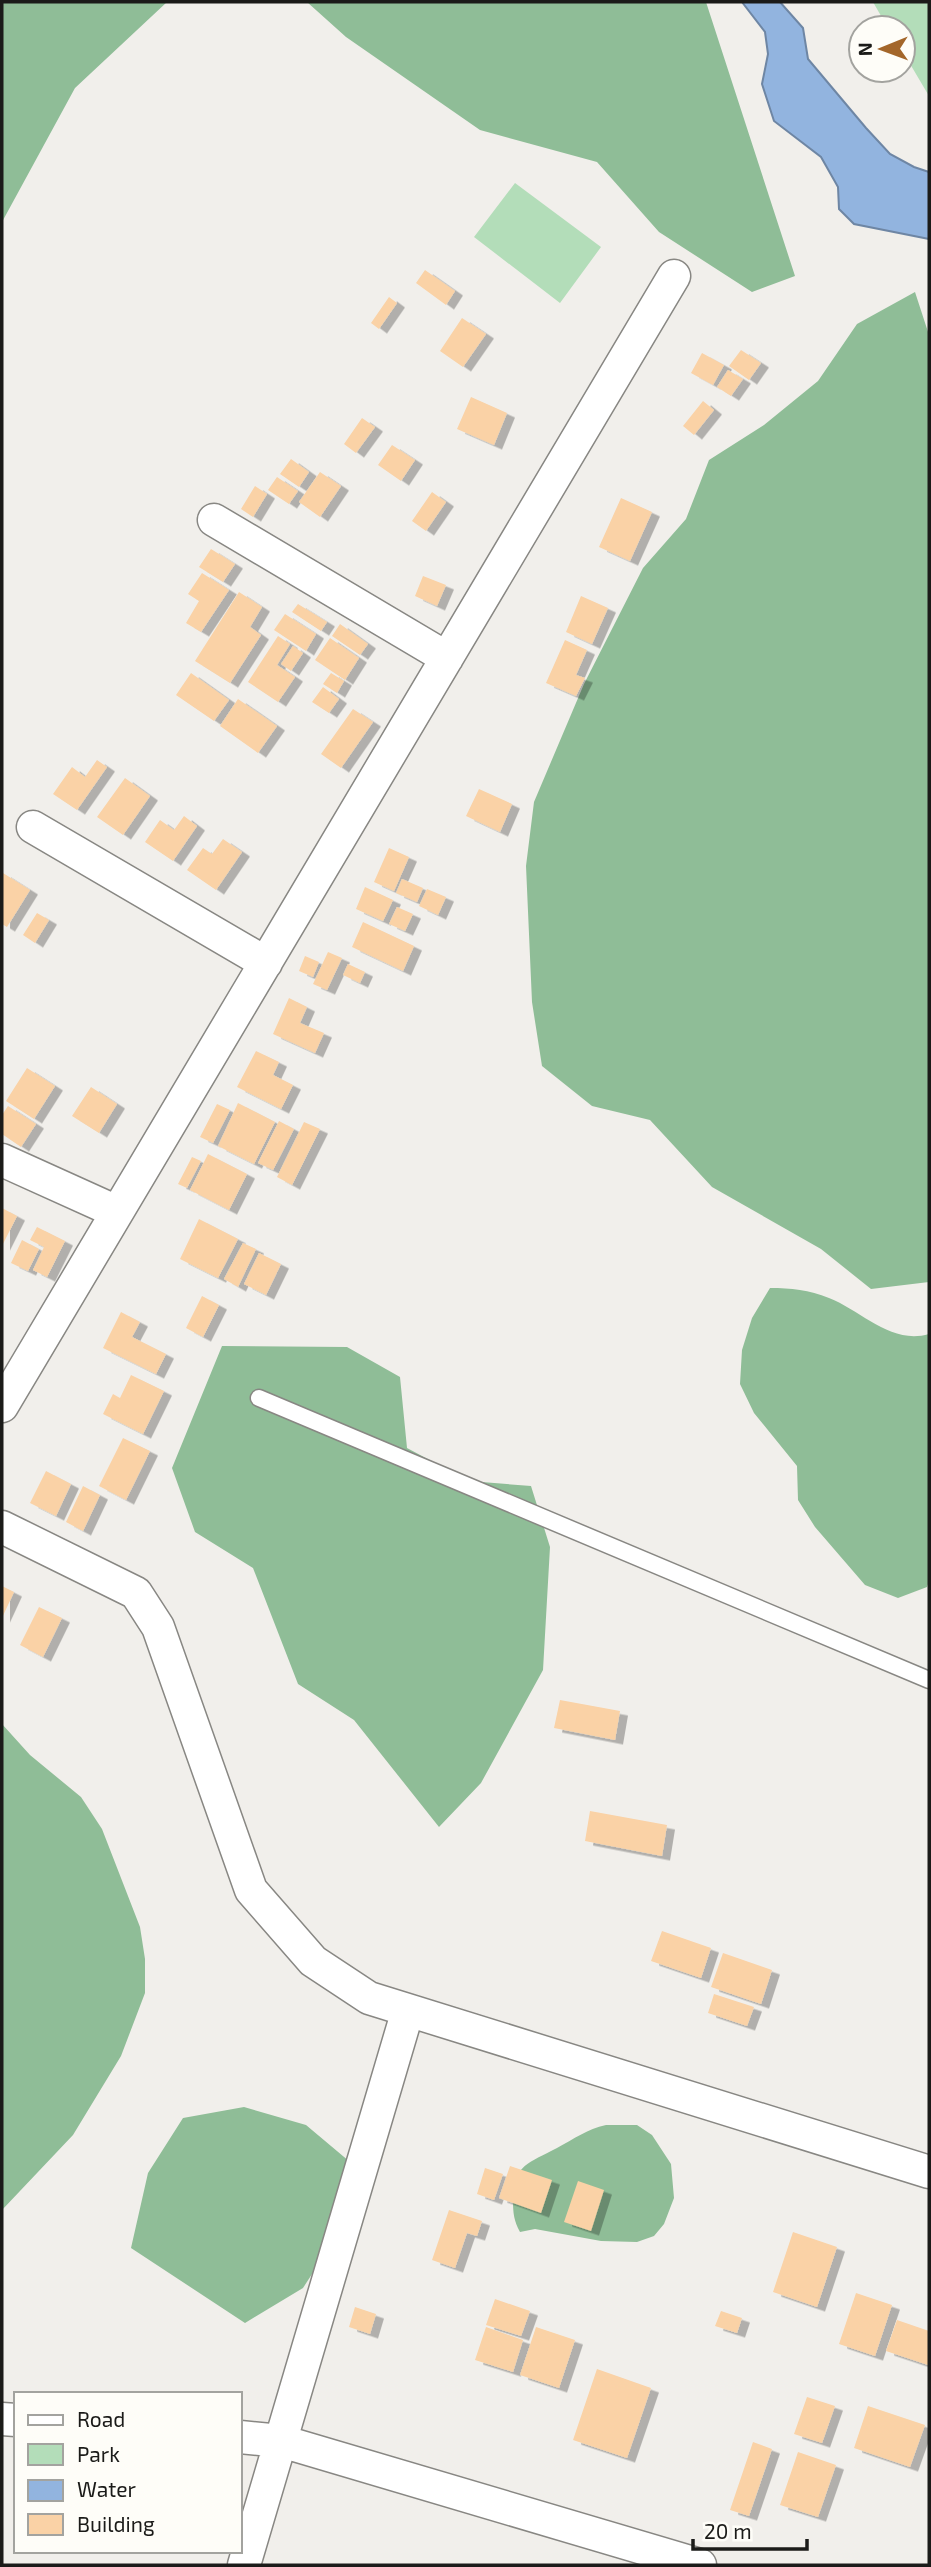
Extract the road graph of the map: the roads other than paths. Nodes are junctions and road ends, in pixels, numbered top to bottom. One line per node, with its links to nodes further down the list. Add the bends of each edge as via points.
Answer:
1 (674, 276): 3 (street)
2 (214, 520): 3 (street)
3 (447, 658): 5 (street)
4 (33, 827): 5 (street)
5 (265, 963): 7 (street)
6 (2, 1160): 7 (street)
7 (117, 1212): 9 (street)
8 (259, 1398): 11 (lane)
9 (2, 1406)
10 (2, 1527): 12 (street, via 136,1593 158,1627 251,1890 313,1961 369,1998)
11 (929, 1680)
12 (408, 2010): 13 (street); 15 (street)
13 (929, 2172)
14 (242, 2437): 15 (street)
15 (281, 2441): 16 (street); 17 (street)
16 (244, 2565)
17 (700, 2565)

